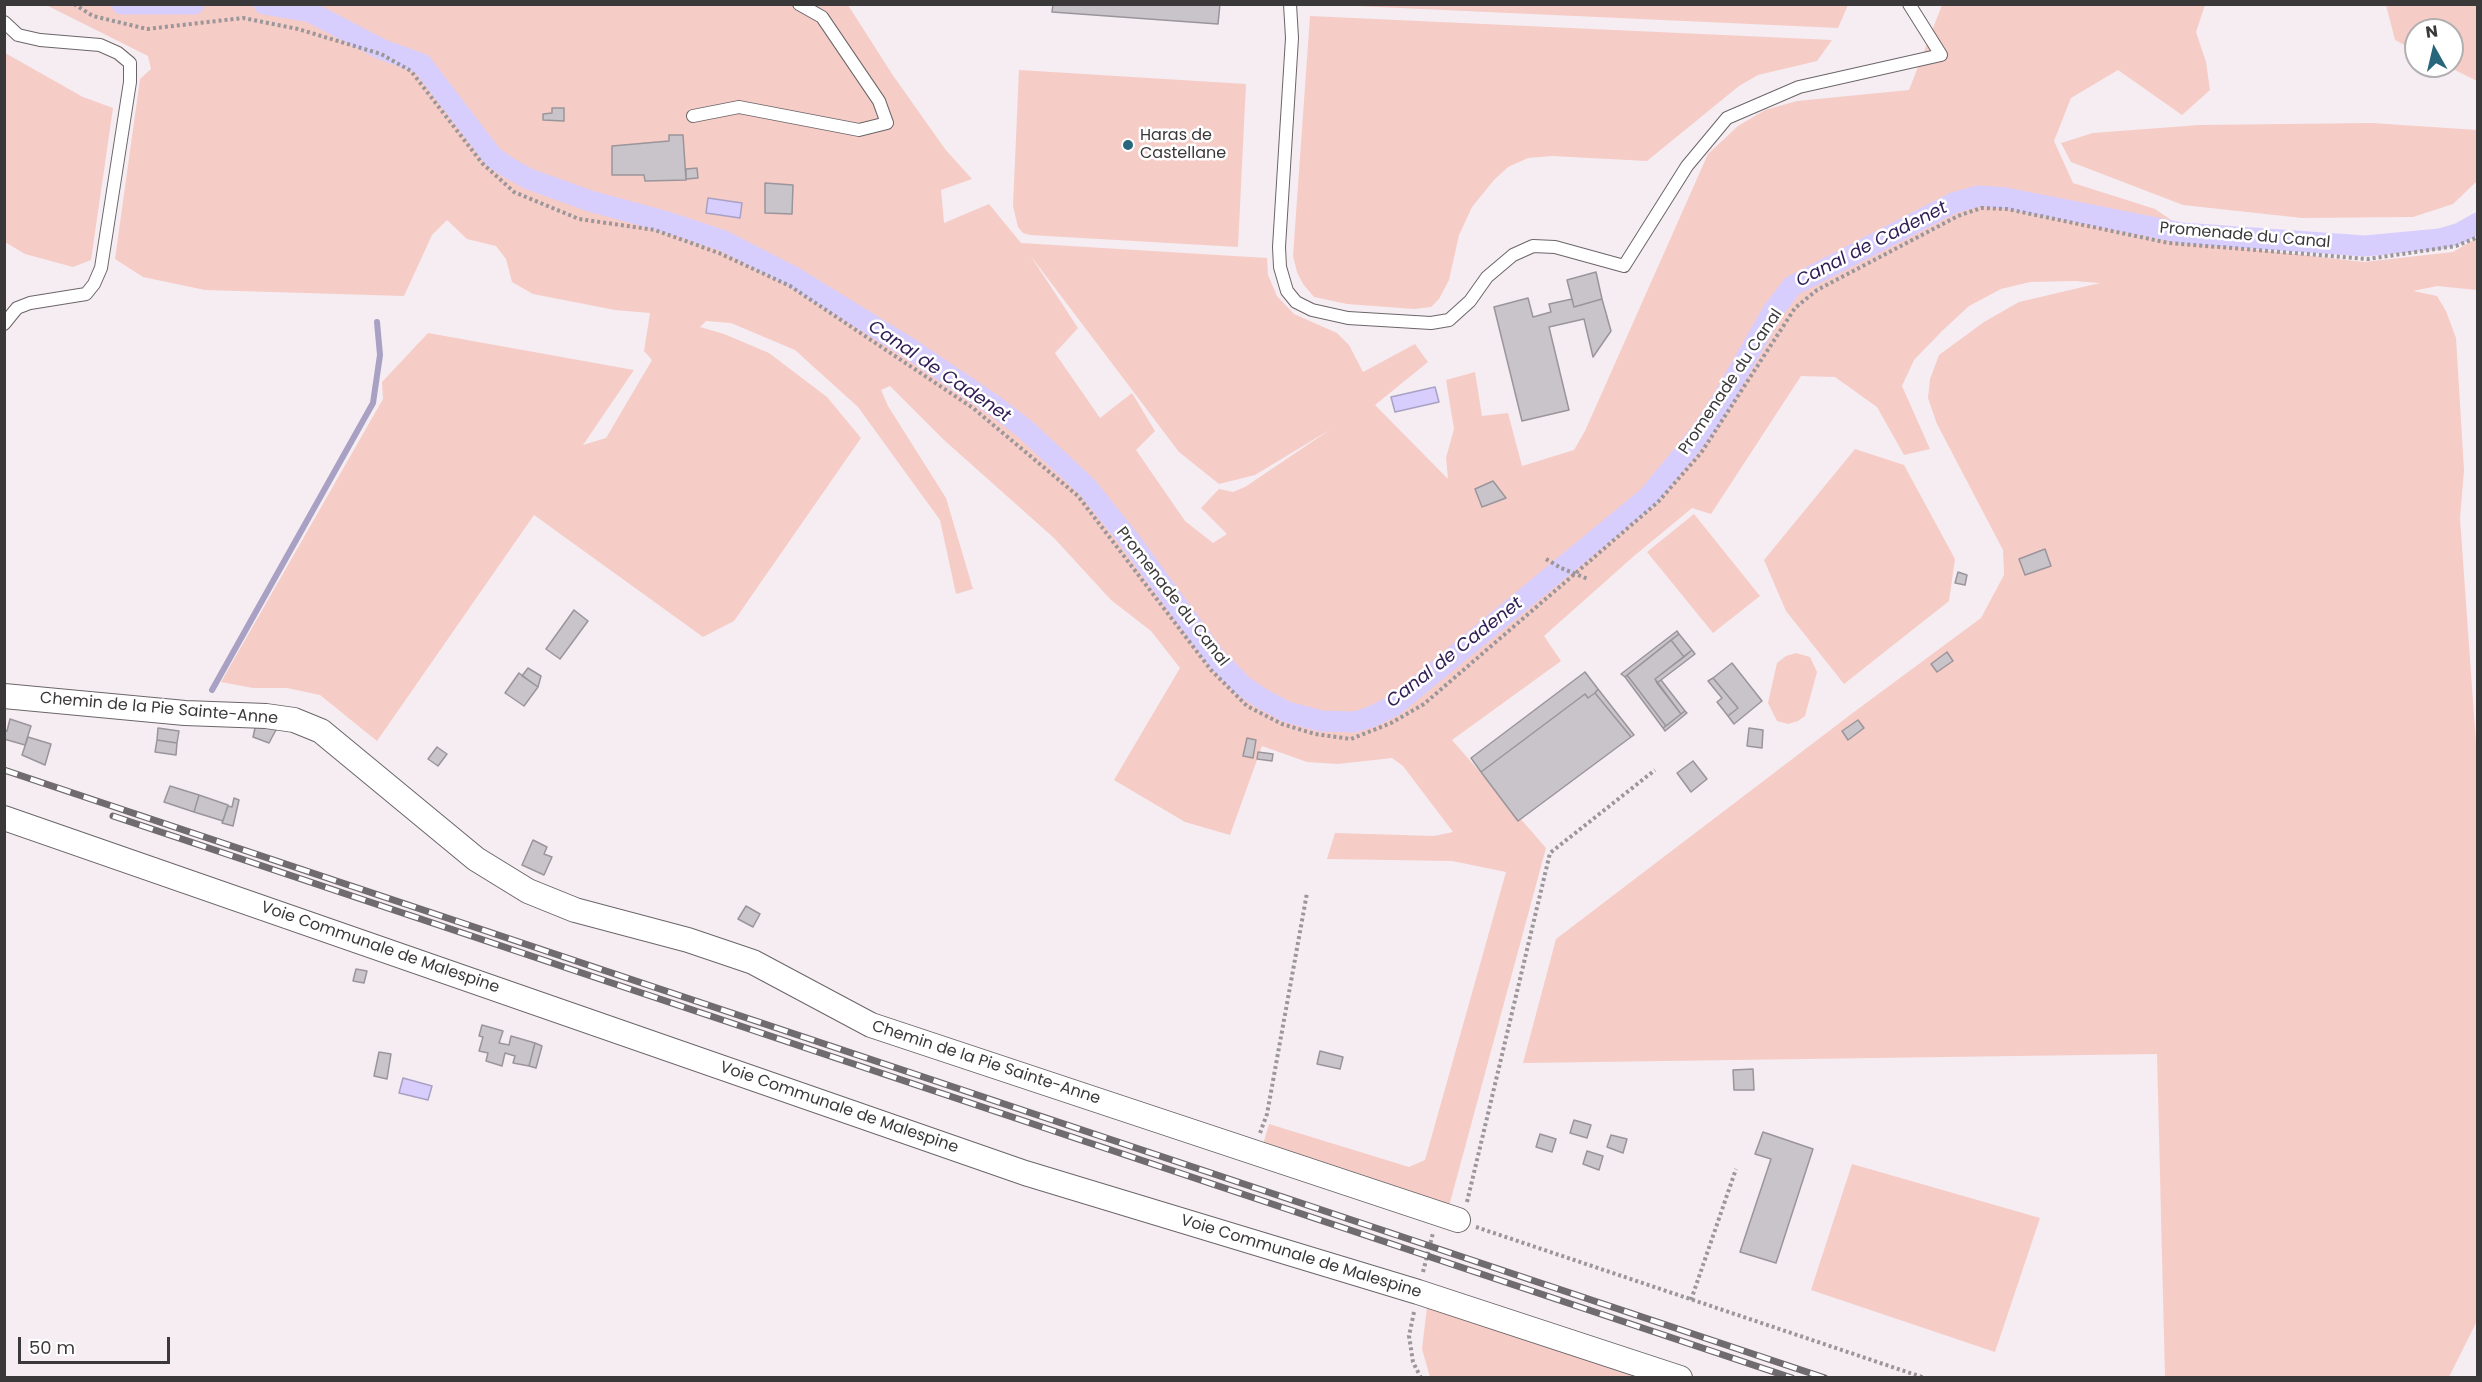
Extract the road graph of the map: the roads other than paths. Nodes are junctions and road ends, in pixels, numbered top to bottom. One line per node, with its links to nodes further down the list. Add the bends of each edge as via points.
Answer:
1 (799, 4): 5 (lane, via 822,17 879,101 887,123 859,129 739,107)
2 (1290, 4): 3 (lane, via 1292,38 1279,247 1287,291 1296,302 1312,310 1347,318 1431,323 1449,320 1470,302 1487,278 1514,255 1533,246 1555,247 1623,266 1687,166 1727,118 1799,87 1941,55)
3 (1909, 4)
4 (4, 22): 6 (lane, via 18,35 100,45 118,52 130,63 101,268 86,294 23,305)
5 (693, 116)
6 (4, 324)
7 (4, 696): 9 (street, Chemin de la Pie Sainte-Anne, via 294,720 321,731 476,859 528,891 575,910 753,962 871,1025)
8 (4, 818): 10 (street, Voie Communale de Malespine, via 1025,1173 1419,1292)
9 (1458, 1221)
10 (1680, 1377)

